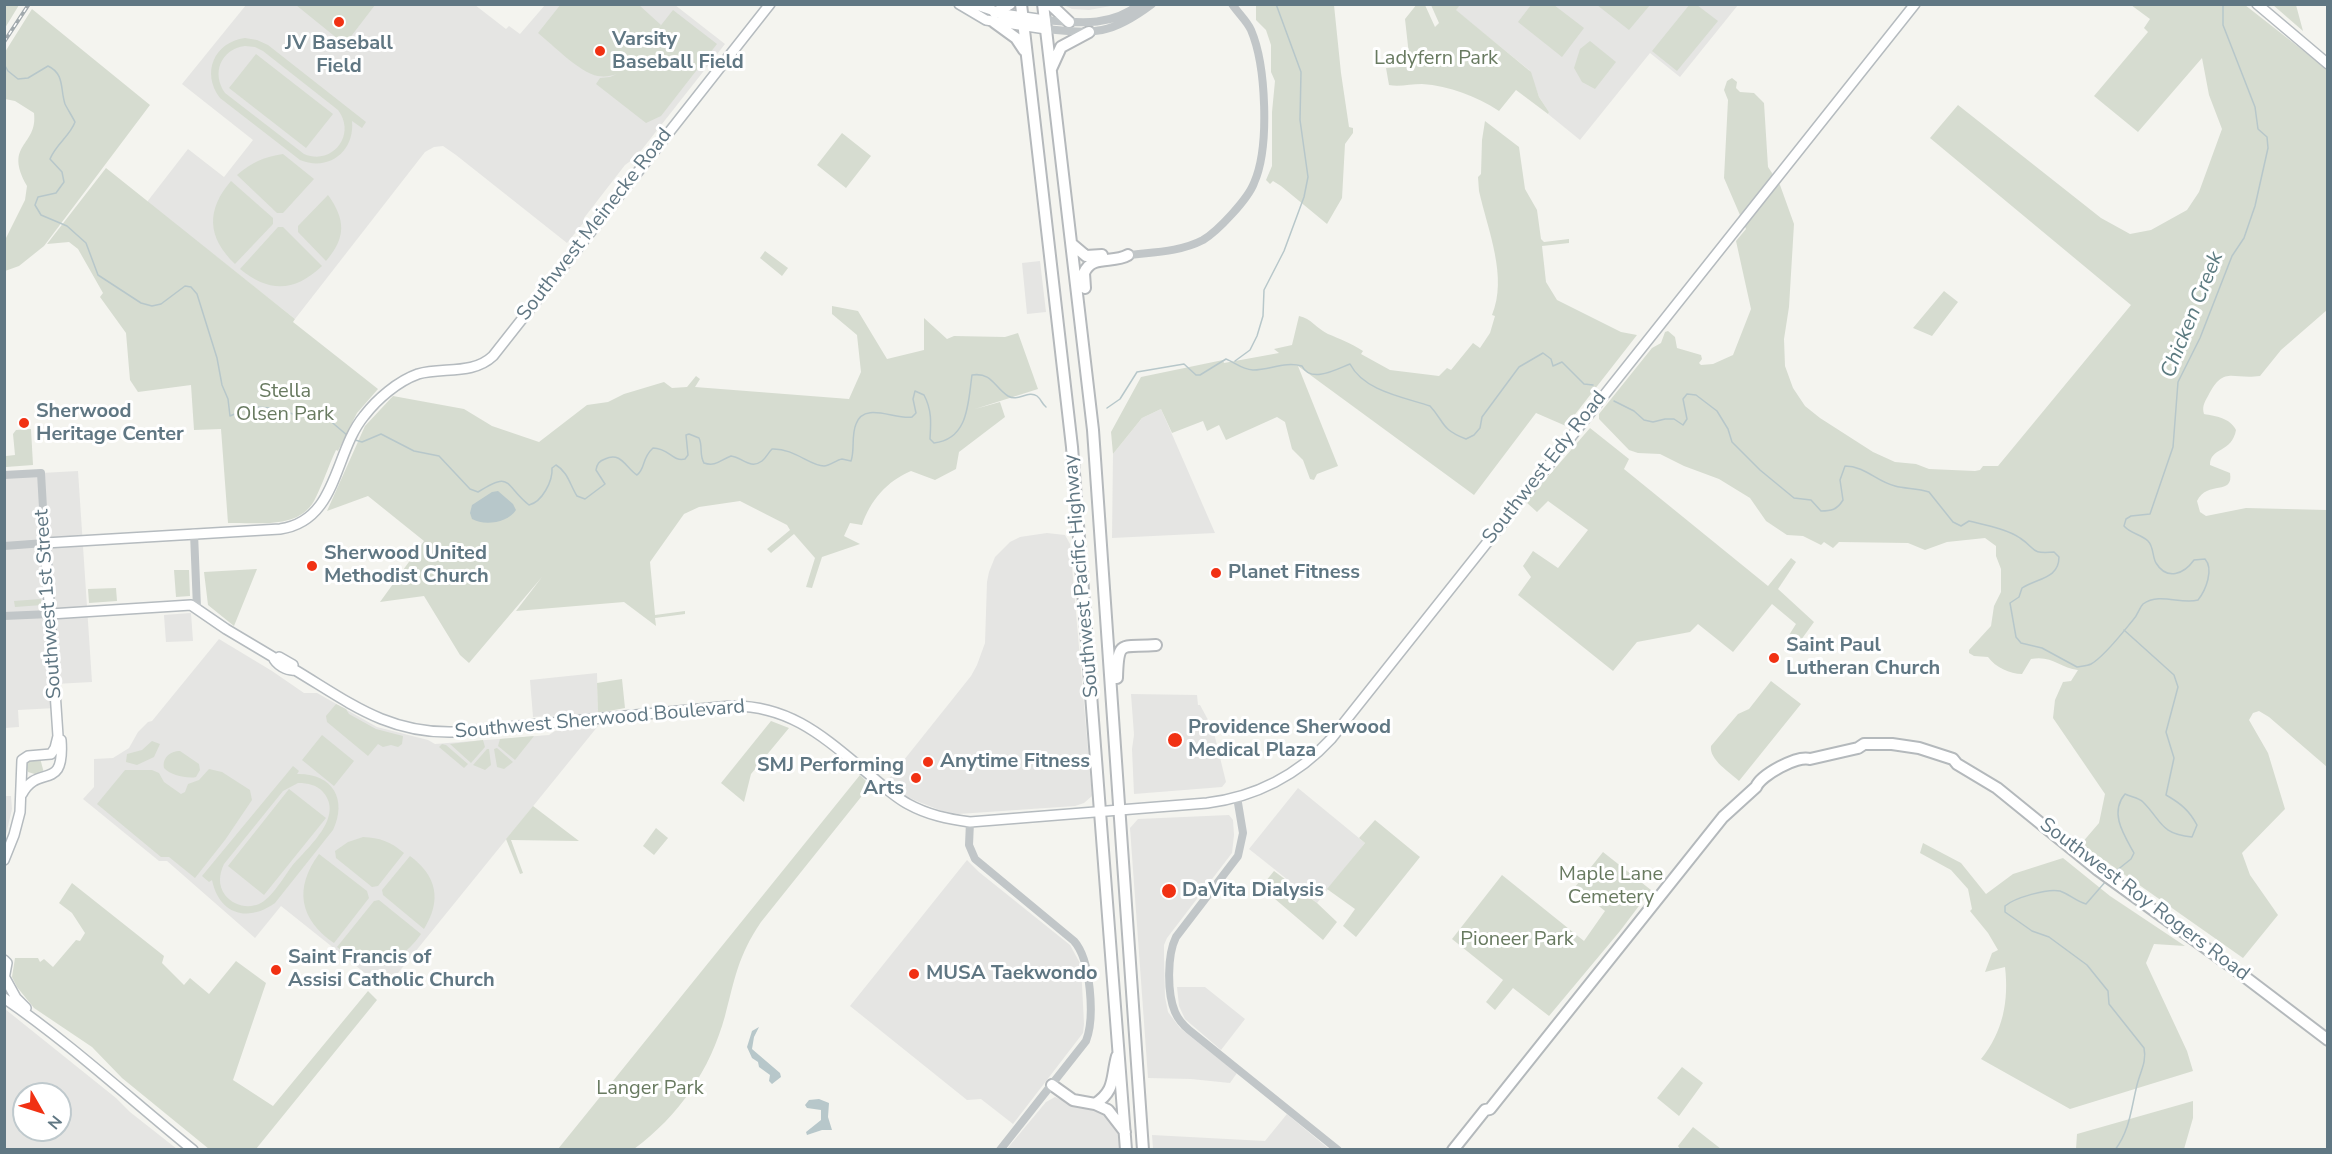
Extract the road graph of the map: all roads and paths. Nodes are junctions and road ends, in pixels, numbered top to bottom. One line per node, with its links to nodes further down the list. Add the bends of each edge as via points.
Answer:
1 (770, 4): 25 (main road, Southwest Meinecke Road, via 493,356 475,367 414,376 388,393 364,416 321,504 303,522 280,529)
2 (959, 4): 13 (main road, via 975,15)
3 (974, 4): 13 (main road)
4 (1010, 4): 13 (main road)
5 (1021, 4): 14 (main road, Southwest Pacific Highway)
6 (1043, 4): 16 (main road, Southwest Pacific Highway)
7 (1050, 4): 15 (main road)
8 (1140, 4): 15 (street, via 1110,21)
9 (1152, 4): 17 (street, via 1119,26)
10 (1232, 4): 22 (street, via 1250,28 1260,55 1264,136 1255,182 1225,221 1206,238 1178,249)
11 (1914, 4): 39 (main road, Southwest Edy Road, via 1331,739 1284,778)
12 (2257, 4): 19 (main road)
13 (995, 17): 14 (main road); 18 (main road)
14 (1023, 22): 16 (main road); 18 (main road, Southwest Pacific Highway)
15 (1069, 22): 16 (street)
16 (1045, 24): 17 (street); 20 (main road, Southwest Pacific Highway)
17 (1089, 32): 20 (main road, via 1061,47)
18 (1026, 53): 41 (main road, Southwest Pacific Highway, via 1072,447)
19 (2328, 64)
20 (1051, 69): 21 (main road, Southwest Pacific Highway)
21 (1073, 245): 22 (main road, via 1086,256 1125,252); 23 (main road, Southwest Pacific Highway)
22 (1128, 255): 23 (main road, via 1088,266)
23 (1081, 313): 32 (main road, Southwest Pacific Highway)
24 (4, 475): 26 (street, Southwest 1st Street, via 41,473)
25 (194, 533): 26 (main road, Southwest Meinecke Road); 28 (street)
26 (45, 543): 27 (street); 29 (main road, Southwest 1st Street)
27 (4, 546)
28 (197, 608): 29 (main road, via 188,604); 42 (main road, Southwest Sherwood Boulevard, via 276,657 275,662 289,671 294,668 381,720 413,730 436,733 731,706 770,710 806,725 906,803 933,815)
29 (50, 614): 30 (street); 33 (main road, Southwest 1st Street)
30 (4, 616)
31 (1156, 645): 32 (main road, via 1120,650 1117,678)
32 (1112, 685): 40 (main road, Southwest Pacific Highway)
33 (58, 736): 34 (main road, Southwest 1st Street); 35 (main road, Southwest 1st Street)
34 (51, 754): 35 (main road); 36 (main road, via 31,755)
35 (60, 761): 37 (main road, via 57,772)
36 (22, 764): 37 (main road, via 29,776); 38 (main road)
37 (39, 779): 38 (main road, via 28,784)
38 (21, 795): 43 (main road, via 14,835)
39 (1237, 797): 40 (main road, Southwest Edy Road); 58 (street, via 1243,833 1238,856 1171,948 1173,1009 1189,1030)
40 (1118, 808): 41 (main road, Southwest Edy Road); 57 (main road, Southwest Pacific Highway)
41 (1102, 810): 42 (main road, Southwest Sherwood Boulevard); 49 (main road, Southwest Pacific Highway)
42 (970, 822): 50 (street, via 969,844 975,860 1074,940 1084,957 1089,1032 1081,1049)
43 (4, 860)
44 (4, 960): 45 (main road)
45 (5, 979): 47 (main road)
46 (4, 998): 47 (main road)
47 (36, 1021): 54 (main road)
48 (2328, 1040): 52 (main road, Southwest Roy Rogers Road, via 2098,870 1997,788 1957,764 1858,748 1810,759 1803,757 1758,782 1723,817)
49 (1119, 1049): 51 (main road, via 1111,1089); 53 (main road, Southwest Pacific Highway)
50 (1052, 1085): 51 (main road, via 1073,1100); 55 (street)
51 (1095, 1104): 53 (main road, via 1110,1112)
52 (1490, 1109): 59 (main road, Southwest Roy Rogers Road); 60 (main road, Southwest Roy Rogers Road)
53 (1125, 1132): 56 (main road, Southwest Pacific Highway)
54 (193, 1149)
55 (1000, 1149)
56 (1126, 1149)
57 (1143, 1149)
58 (1338, 1149)
59 (1453, 1149)
60 (1460, 1149)

